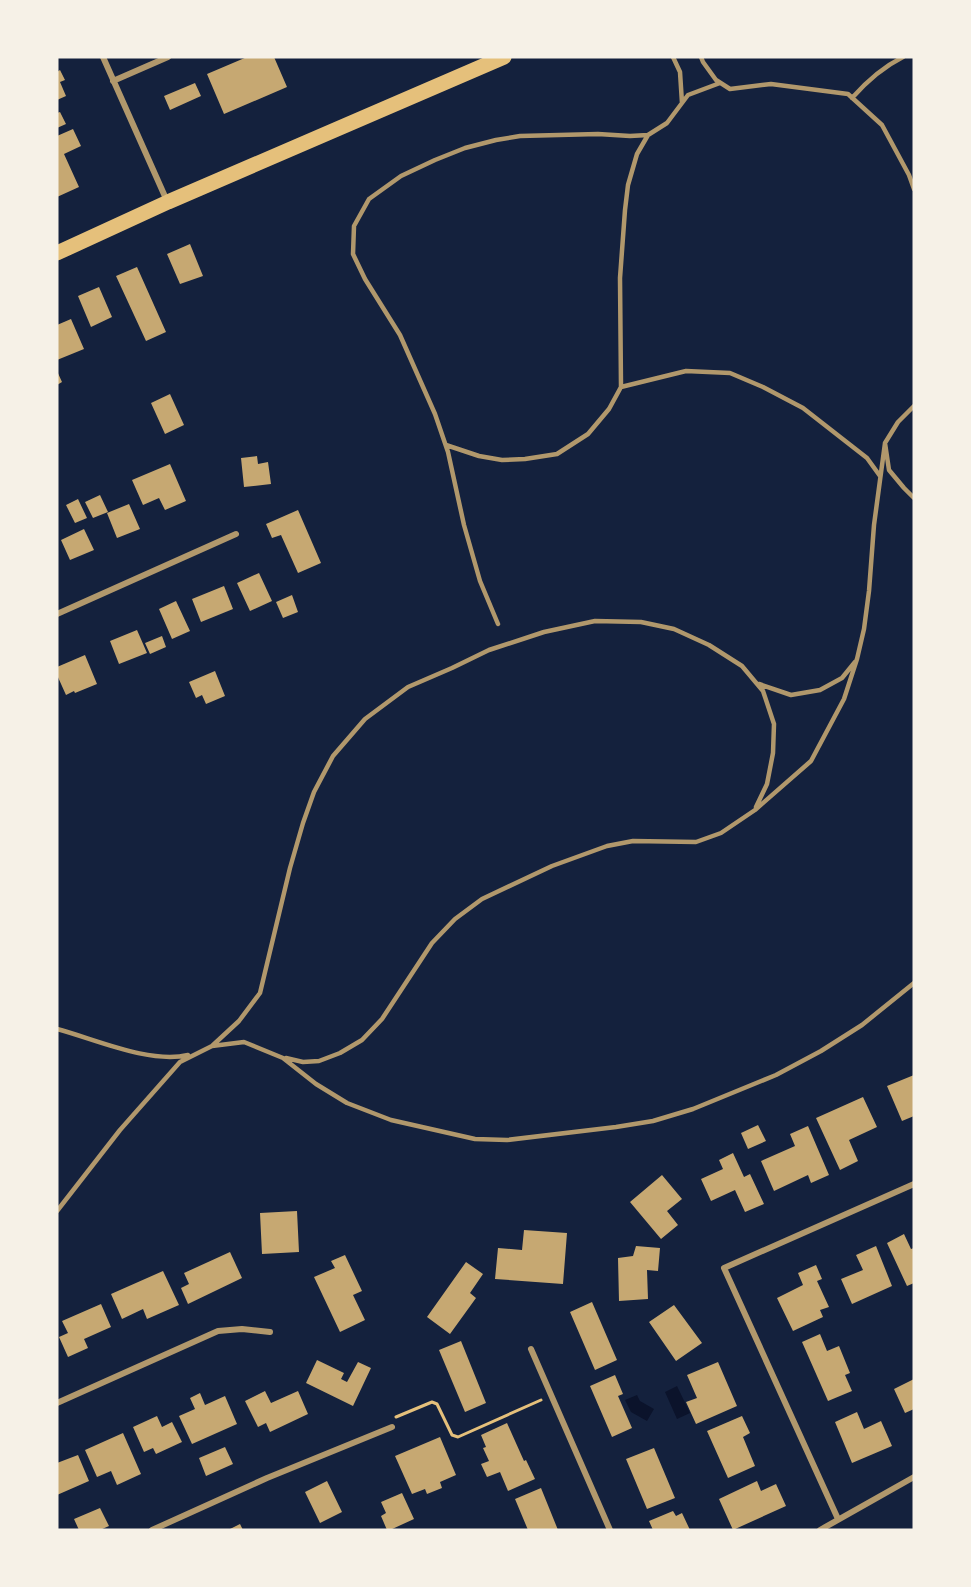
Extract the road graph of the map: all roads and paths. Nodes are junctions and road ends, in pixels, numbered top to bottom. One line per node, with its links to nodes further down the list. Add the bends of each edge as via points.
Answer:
1 (103, 57): 7 (street)
2 (168, 57): 7 (street)
3 (504, 57): 13 (main road)
4 (673, 57): 10 (lane, via 680,72)
5 (701, 57): 8 (lane)
6 (903, 57): 9 (lane, via 868,80)
7 (113, 81): 13 (street)
8 (720, 82): 9 (lane, via 730,88 771,84 848,94); 10 (lane, via 688,95)
9 (852, 98): 12 (lane, via 882,125)
10 (682, 103): 11 (lane, via 667,123)
11 (648, 135): 15 (lane, via 637,154 625,210 620,278); 18 (lane, via 565,134 496,140 465,148 400,176 369,199 354,226 353,254 400,335)
12 (914, 189)
13 (168, 202): 14 (main road)
14 (57, 253)
15 (621, 387): 18 (lane, via 588,434 557,454 502,460); 19 (lane, via 686,371 730,373 802,408 867,458)
16 (914, 406): 17 (lane)
17 (885, 443): 19 (lane); 20 (lane, via 889,470)
18 (446, 445): 23 (lane, via 480,581)
19 (880, 476): 24 (lane, via 869,591)
20 (914, 498)
21 (236, 534): 22 (street)
22 (57, 615)
23 (498, 624)
24 (857, 659): 25 (lane, via 842,678 820,690 791,695); 26 (lane, via 844,699 811,761)
25 (756, 683): 26 (lane, via 763,691 774,724 767,784); 29 (lane, via 742,666 674,629 641,622 595,621 489,650 408,687 365,719 328,765 303,824 260,993 239,1021)
26 (755, 810): 31 (lane, via 720,833 696,842 633,841 607,846 482,898 432,942 382,1019 362,1040 319,1061)
27 (914, 983): 31 (lane, via 862,1025 776,1075 653,1121 550,1136 476,1139 391,1120 347,1103)
28 (57, 1029): 30 (lane, via 156,1056)
29 (212, 1046): 30 (lane); 31 (lane, via 244,1042)
30 (198, 1053): 33 (lane, via 180,1062)
31 (283, 1058)
32 (914, 1184): 40 (street, via 724,1268)
33 (57, 1211)
34 (270, 1332): 37 (street, via 218,1331)
35 (531, 1349): 36 (street)
36 (551, 1396): 38 (path, via 458,1437 452,1435 437,1404 432,1402 394,1418); 42 (street)
37 (57, 1403)
38 (392, 1427): 41 (street)
39 (914, 1477): 40 (street)
40 (838, 1519): 43 (street)
41 (152, 1530)
42 (610, 1530)
43 (820, 1530)

